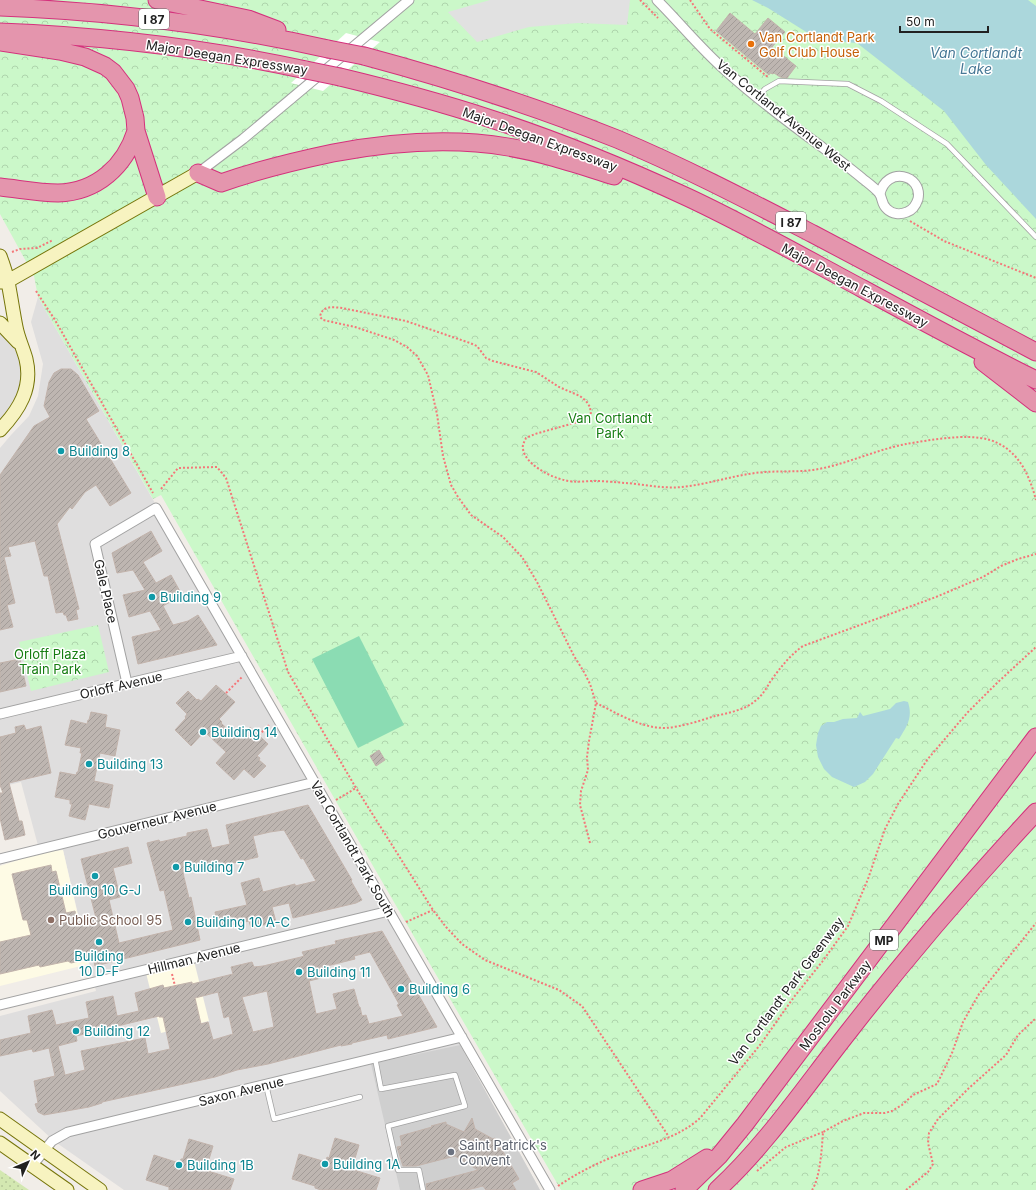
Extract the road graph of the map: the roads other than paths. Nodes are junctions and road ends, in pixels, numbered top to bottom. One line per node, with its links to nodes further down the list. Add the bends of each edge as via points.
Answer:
1 (157, 0): 7 (highway, via 248,19)
2 (410, 0): 10 (street, via 243,139)
3 (657, 0): 8 (street, Van Cortlandt Avenue West, via 724,69)
4 (0, 7): 7 (highway, Major Deegan Expressway / I 87, via 137,16 222,28)
5 (0, 32): 14 (highway, Major Deegan Expressway / I 87, bridge, via 171,46 227,54 340,77 408,94 496,121 577,150)
6 (0, 42): 9 (highway, via 72,54 105,66 126,89 133,108)
7 (306, 44): 18 (highway, Major Deegan Expressway / I 87, bridge, via 364,56 428,74 579,124 736,194)
8 (758, 97): 12 (street, Van Cortlandt Avenue West); 15 (lane, via 765,89 779,81 848,84 881,101 947,144)
9 (136, 130): 11 (highway, via 128,150 116,168 102,180 86,187 59,193); 13 (highway)
10 (198, 173): 13 (main road); 14 (highway, via 221,183 275,166 358,149 420,141 467,142 528,150)
11 (0, 187)
12 (880, 194): 12 (street, Van Cortlandt Avenue West, via 881,202 890,212 901,214 912,209 919,194 918,189 905,176 897,176 885,182)
13 (157, 197): 17 (main road)
14 (689, 198): 20 (highway, Major Deegan Expressway / I 87, via 771,239)
15 (1036, 237)
16 (0, 256): 17 (main road)
17 (4, 282): 22 (main road)
18 (964, 314): 21 (highway); 23 (highway, Major Deegan Expressway / I 87)
19 (0, 323): 22 (main road)
20 (951, 337): 24 (highway, Major Deegan Expressway / I 87); 25 (highway)
21 (1036, 338)
22 (21, 345): 26 (main road, via 27,366 27,387 20,406)
23 (1036, 352)
24 (1036, 380)
25 (1036, 403)
26 (0, 430)
27 (156, 508): 28 (street, Van Cortlandt Park South); 29 (street, Gale Place, via 95,544)
28 (242, 656): 29 (street, Orloff Avenue); 32 (street, Van Cortlandt Park South)
29 (127, 683): 30 (street, Orloff Avenue)
30 (0, 714)
31 (1036, 737): 42 (highway, Mosholu Parkway / MP)
32 (315, 782): 34 (street, Gouverneur Avenue); 35 (street, Van Cortlandt Park South)
33 (1036, 812): 45 (highway, Mosholu Parkway / MP, via 927,934 873,1000)
34 (0, 859)
35 (389, 911): 36 (street, Hillman Avenue); 37 (street, Van Cortlandt Park South)
36 (0, 1005)
37 (462, 1037): 38 (street, Saxon Avenue); 47 (street, Van Cortlandt Park South)
38 (375, 1058): 39 (street, Saxon Avenue); 50 (lane, via 382,1089 455,1074 465,1106 388,1126 398,1170 420,1170)
39 (266, 1085): 40 (lane, via 274,1119); 44 (street, Saxon Avenue, via 68,1132 52,1141)
40 (360, 1097)
41 (0, 1119): 44 (main road)
42 (732, 1142): 51 (highway, via 677,1177); 52 (highway, Mosholu Parkway / MP)
43 (0, 1143): 46 (main road)
44 (44, 1150): 46 (street, Saxon Avenue); 49 (main road)
45 (754, 1164): 53 (highway, Mosholu Parkway / MP); 54 (highway)
46 (32, 1166): 48 (main road)
47 (554, 1188)
48 (67, 1190)
49 (100, 1190)
50 (423, 1190)
51 (642, 1190)
52 (684, 1190)
53 (717, 1190)
54 (732, 1190)

